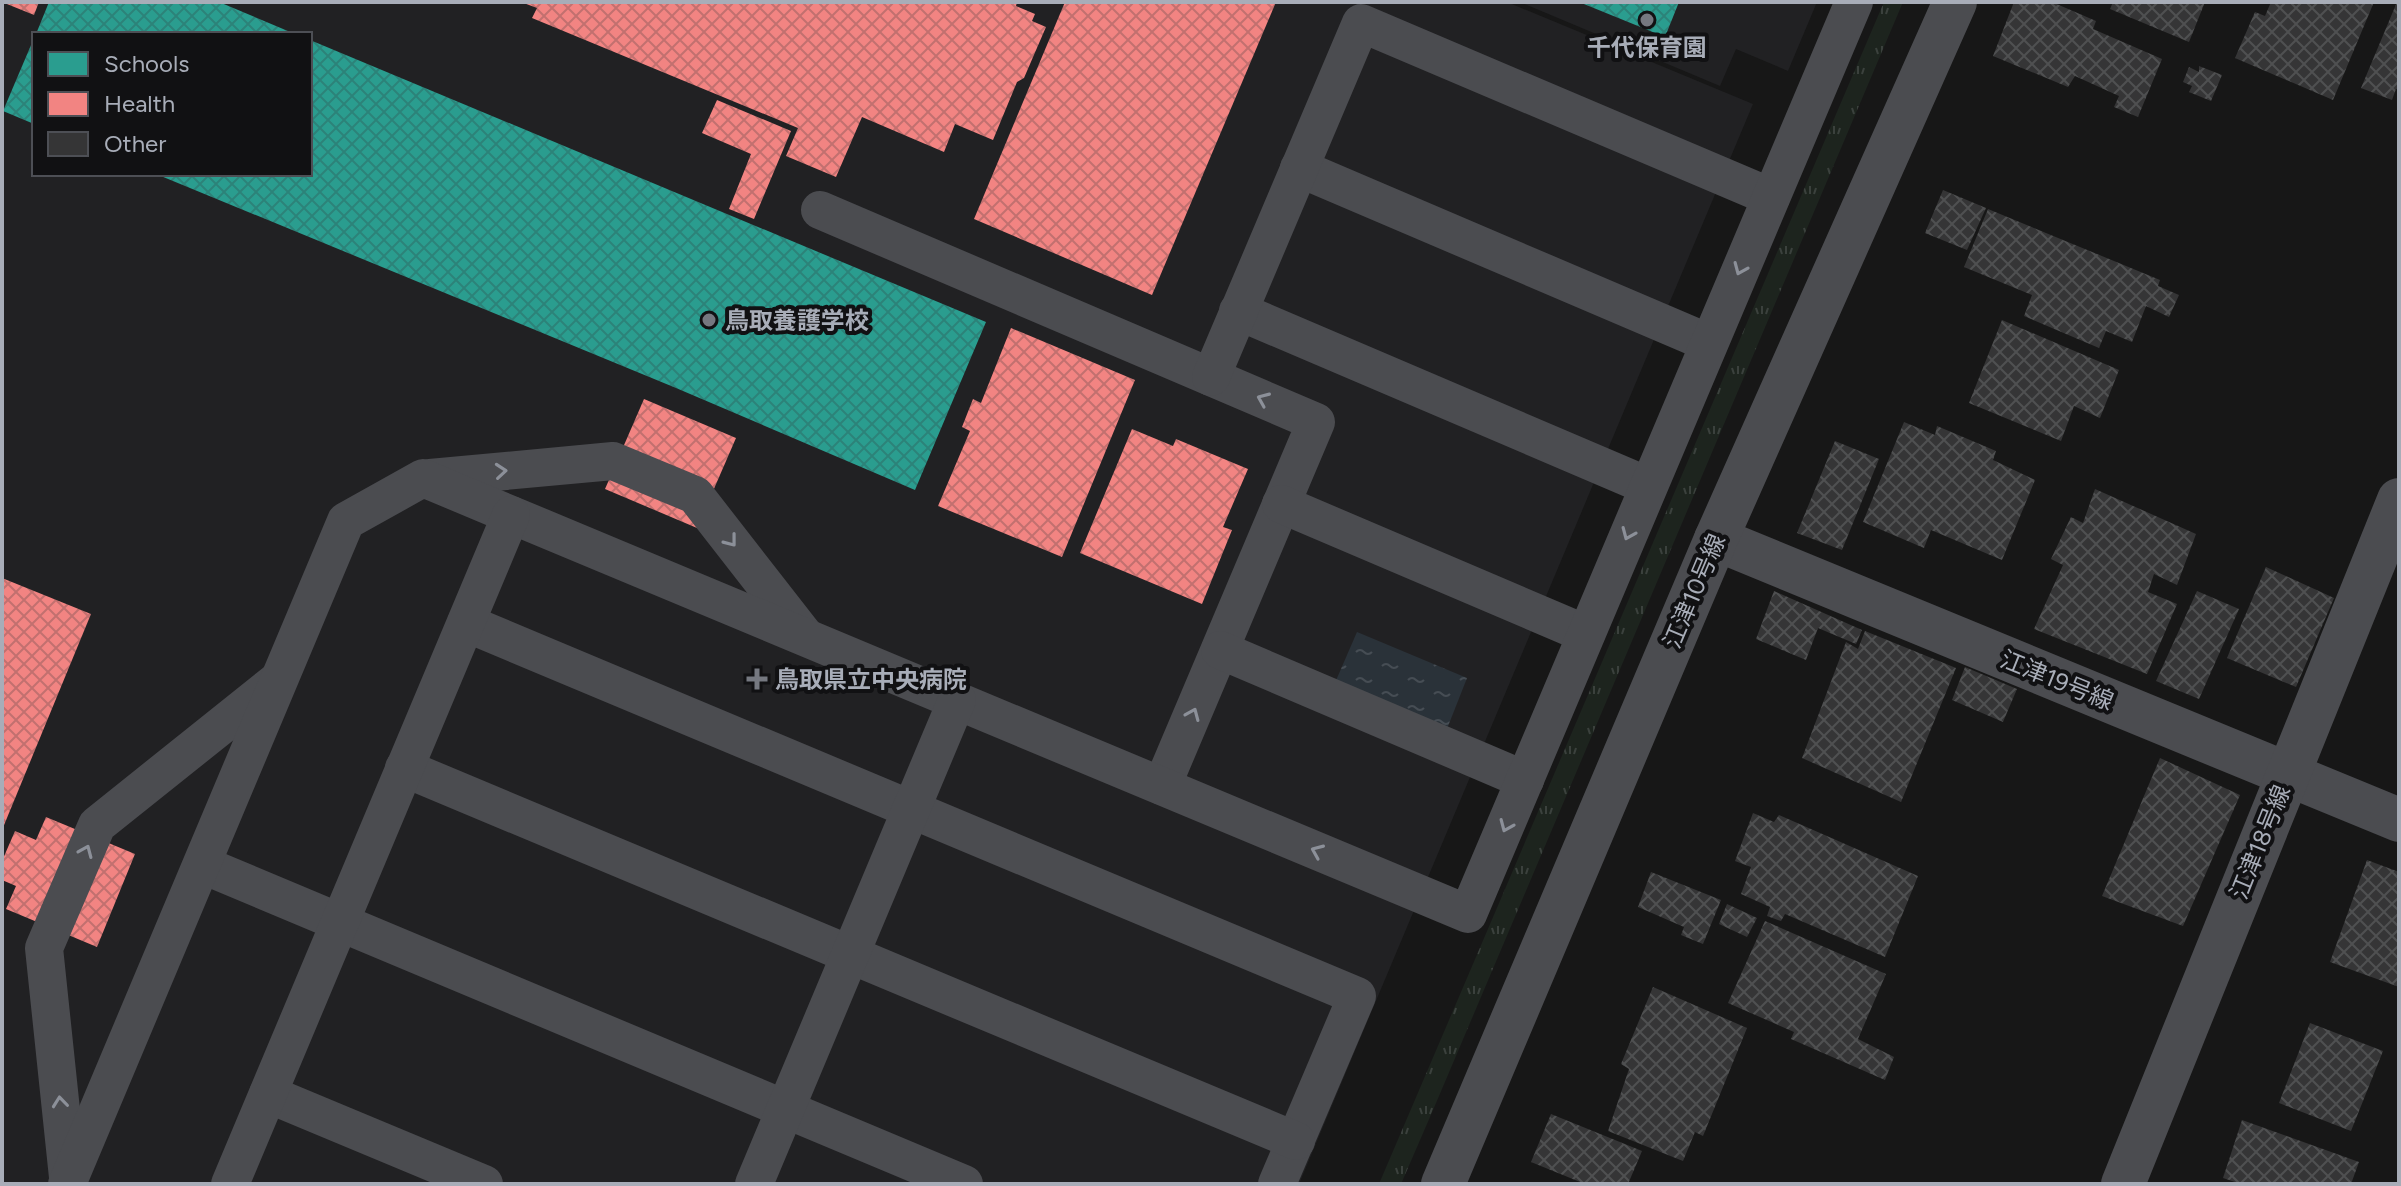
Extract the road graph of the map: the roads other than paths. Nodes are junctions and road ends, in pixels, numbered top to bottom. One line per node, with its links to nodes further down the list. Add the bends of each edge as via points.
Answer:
1 (1854, 2): 4 (lane)
2 (1955, 2): 14 (street, 江津10号線)
3 (1299, 168): 4 (lane, via 1361,23); 6 (lane); 7 (lane)
4 (1771, 197): 7 (lane, one-way to 7)
5 (820, 210): 8 (lane)
6 (1238, 311): 8 (lane); 10 (lane)
7 (1709, 343): 10 (lane)
8 (1211, 377): 12 (lane, one-way to 8, via 1316,422)
9 (423, 478): 13 (lane); 17 (lane, one-way to 17, via 613,461 695,495); 19 (lane, via 346,521)
10 (1648, 486): 16 (lane, one-way to 16)
11 (2399, 500): 22 (street, 江津18号線)
12 (1281, 504): 16 (lane); 18 (lane)
13 (511, 515): 15 (lane); 17 (lane)
14 (1716, 539): 22 (street, 江津19号線); 39 (street, 江津10号線)
15 (466, 623): 21 (lane); 25 (lane)
16 (1586, 634): 23 (lane)
17 (805, 636): 20 (lane)
18 (1220, 650): 23 (lane); 24 (lane, one-way to 18)
19 (281, 677): 27 (lane); 33 (lane, one-way to 19, via 44,948 97,825)
20 (957, 700): 24 (lane); 25 (lane)
21 (404, 768): 28 (lane); 29 (lane)
22 (2287, 774): 26 (street, 江津19号線); 40 (street, 江津18号線)
23 (1525, 780): 24 (lane, one-way to 24, via 1468,914)
24 (1162, 786)
25 (911, 809): 29 (lane); 32 (lane, via 1357,996)
26 (2399, 820)
27 (203, 865): 28 (lane); 33 (lane)
28 (340, 922): 30 (lane); 31 (lane)
29 (850, 955): 31 (lane); 32 (lane)
30 (268, 1094): 34 (lane); 35 (lane)
31 (785, 1109): 36 (lane); 37 (lane)
32 (1296, 1141): 38 (lane)
33 (68, 1182)
34 (230, 1184)
35 (484, 1184)
36 (754, 1184)
37 (964, 1184)
38 (1277, 1184)
39 (1443, 1184)
40 (2123, 1184)

